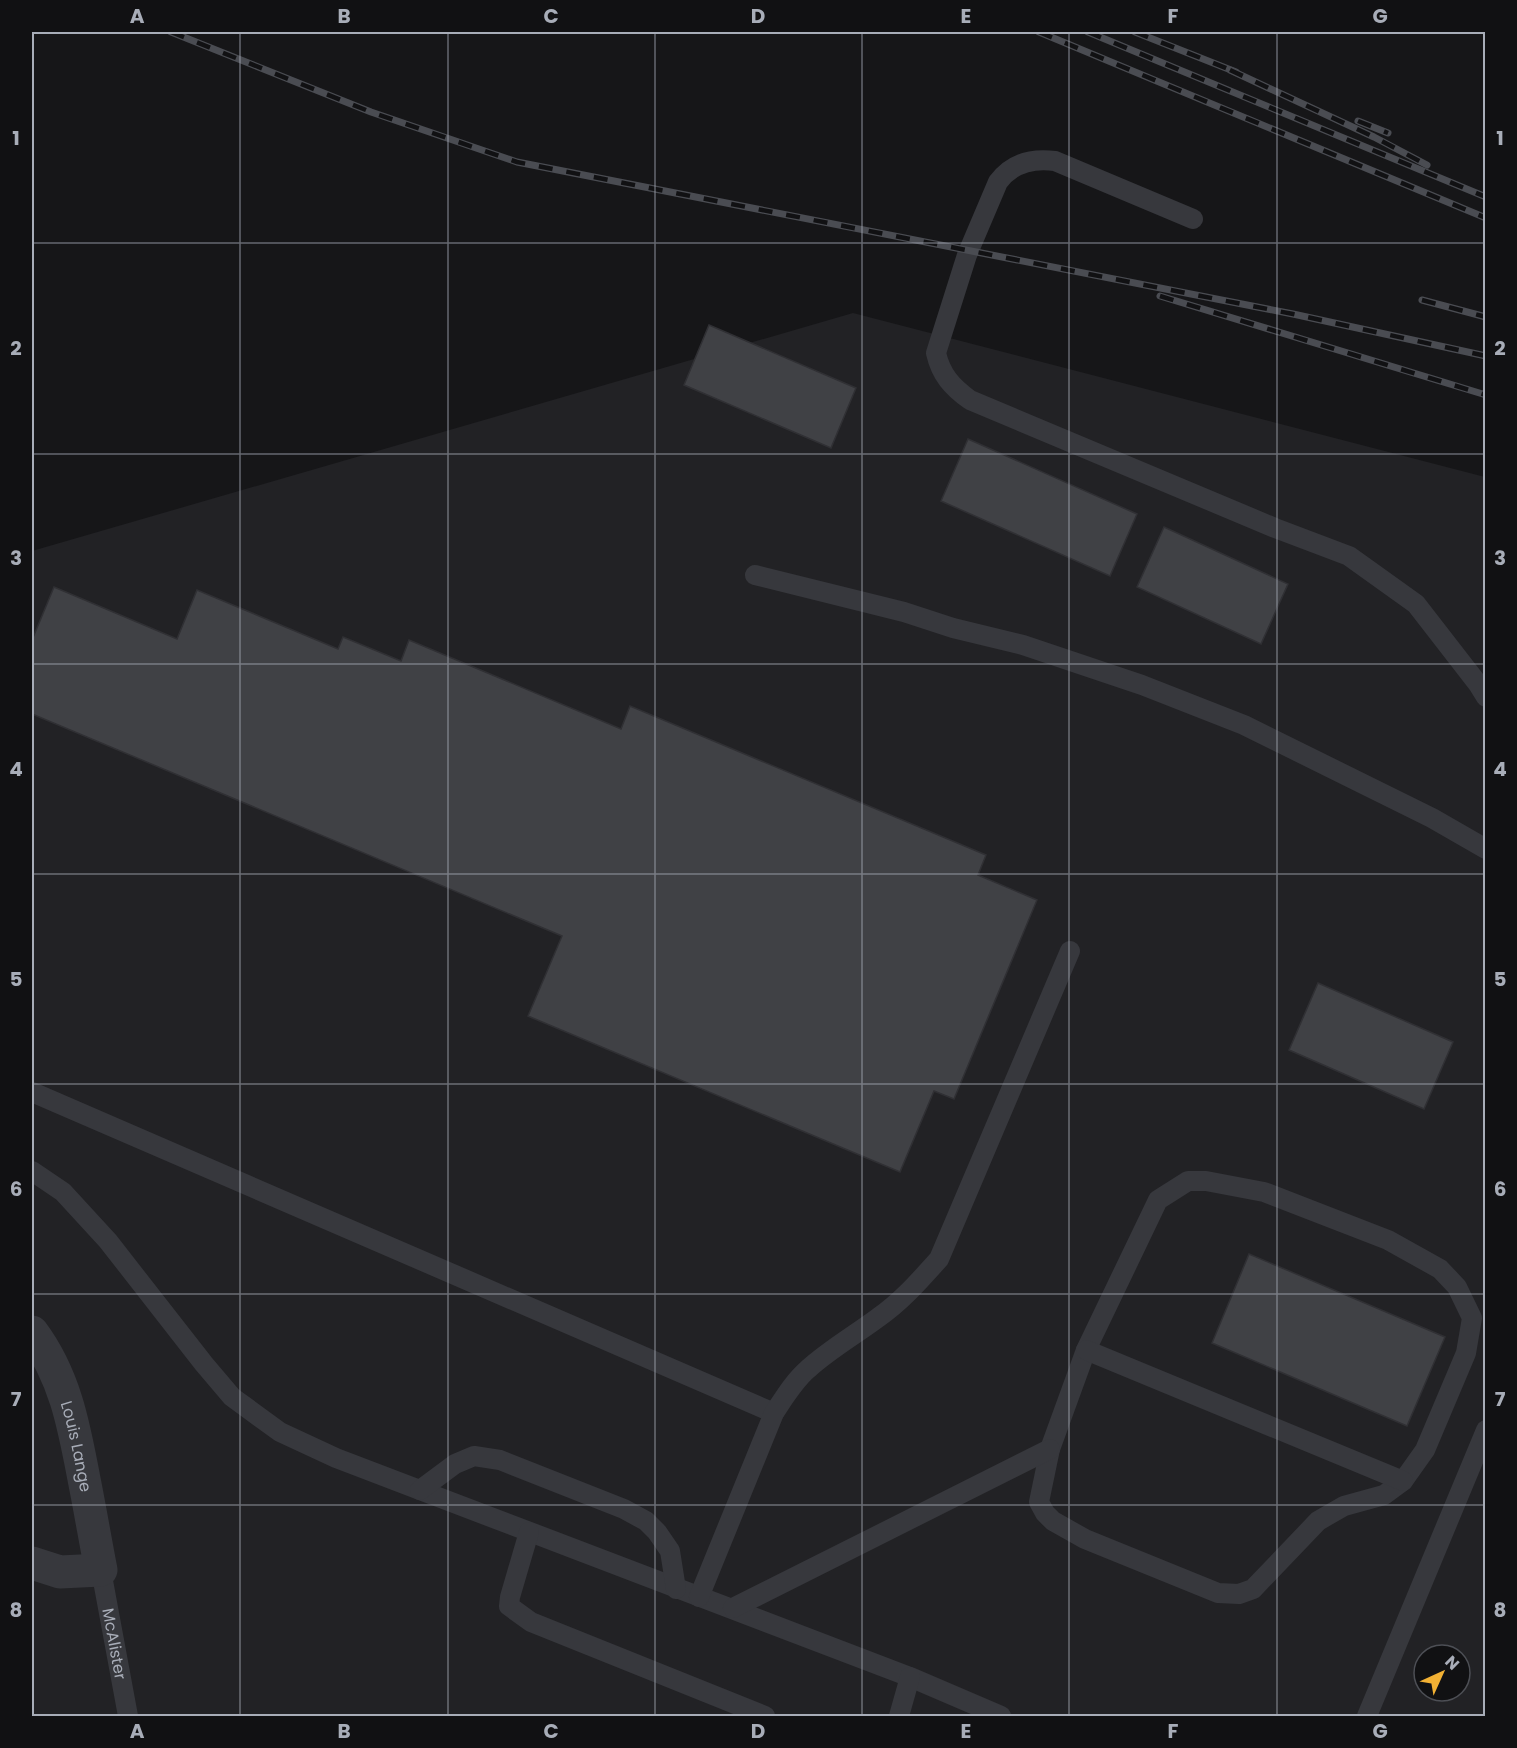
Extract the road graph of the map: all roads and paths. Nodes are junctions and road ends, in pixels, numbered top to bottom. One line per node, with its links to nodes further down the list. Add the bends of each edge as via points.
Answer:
1 (1193, 219): 3 (lane, via 1063,164 1038,159 1005,172 967,255 936,353 945,378 970,400 1349,556 1416,604)
2 (755, 575): 4 (lane, via 1023,645 1142,685 1244,725 1432,818)
3 (1485, 697)
4 (1485, 849)
5 (1070, 951): 10 (lane, via 939,1259 880,1316 806,1370)
6 (32, 1092): 10 (lane)
7 (32, 1171): 14 (lane, via 63,1192 108,1241 232,1397 280,1432)
8 (32, 1332): 17 (street, Louis Lange, via 66,1395)
9 (1086, 1350): 12 (lane); 13 (lane); 13 (lane, via 1158,1200 1188,1181 1264,1192 1388,1240 1440,1269 1457,1287 1472,1318 1466,1353 1425,1450)
10 (774, 1413): 19 (lane)
11 (1485, 1430): 26 (lane)
12 (1050, 1449): 13 (lane, via 1040,1502 1053,1521 1085,1539 1218,1593 1239,1594 1253,1589 1318,1521 1344,1506 1384,1495); 20 (lane)
13 (1403, 1481)
14 (420, 1490): 15 (lane); 18 (lane, via 455,1464 474,1456 500,1460 646,1521 670,1551)
15 (529, 1532): 18 (lane); 23 (lane, via 510,1597 509,1606 518,1614)
16 (32, 1563): 17 (street, via 60,1572)
17 (101, 1570): 22 (lane, McAlister)
18 (676, 1589): 19 (lane)
19 (699, 1597): 20 (lane)
20 (733, 1608): 21 (lane)
21 (910, 1677): 24 (lane); 25 (lane)
22 (128, 1716)
23 (765, 1716)
24 (899, 1716)
25 (1000, 1716)
26 (1367, 1716)

